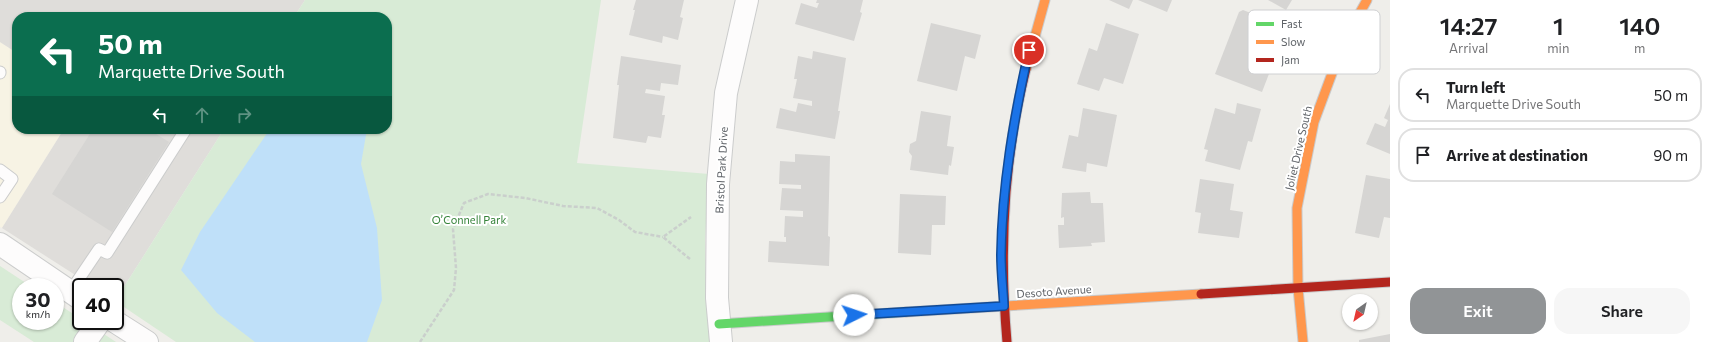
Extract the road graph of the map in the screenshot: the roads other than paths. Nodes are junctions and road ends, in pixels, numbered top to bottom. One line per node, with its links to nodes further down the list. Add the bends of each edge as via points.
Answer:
1 (747, 0): 17 (street, Bristol Park Drive, via 726,93 718,184 717,298)
2 (1045, 0): 14 (street, via 1017,103 1009,153 1001,256)
3 (1367, 0): 4 (street, Joliet Drive South)
4 (1361, 10)
5 (1332, 74): 12 (street, Joliet Drive South, via 1314,122 1297,208)
6 (183, 134): 10 (lane, via 107,253 99,249)
7 (0, 170): 8 (lane, via 12,179)
8 (0, 197)
9 (0, 244): 13 (street)
10 (84, 278)
11 (1390, 282): 12 (street, Desoto Avenue)
12 (1298, 288): 14 (street, Desoto Avenue); 21 (street, Joliet Drive South)
13 (72, 293)
14 (1004, 306): 17 (street, Desoto Avenue); 20 (street)
15 (124, 327): 19 (street)
16 (94, 330): 18 (street)
17 (720, 333)
18 (85, 342)
19 (147, 342)
20 (1006, 342)
21 (1303, 342)

